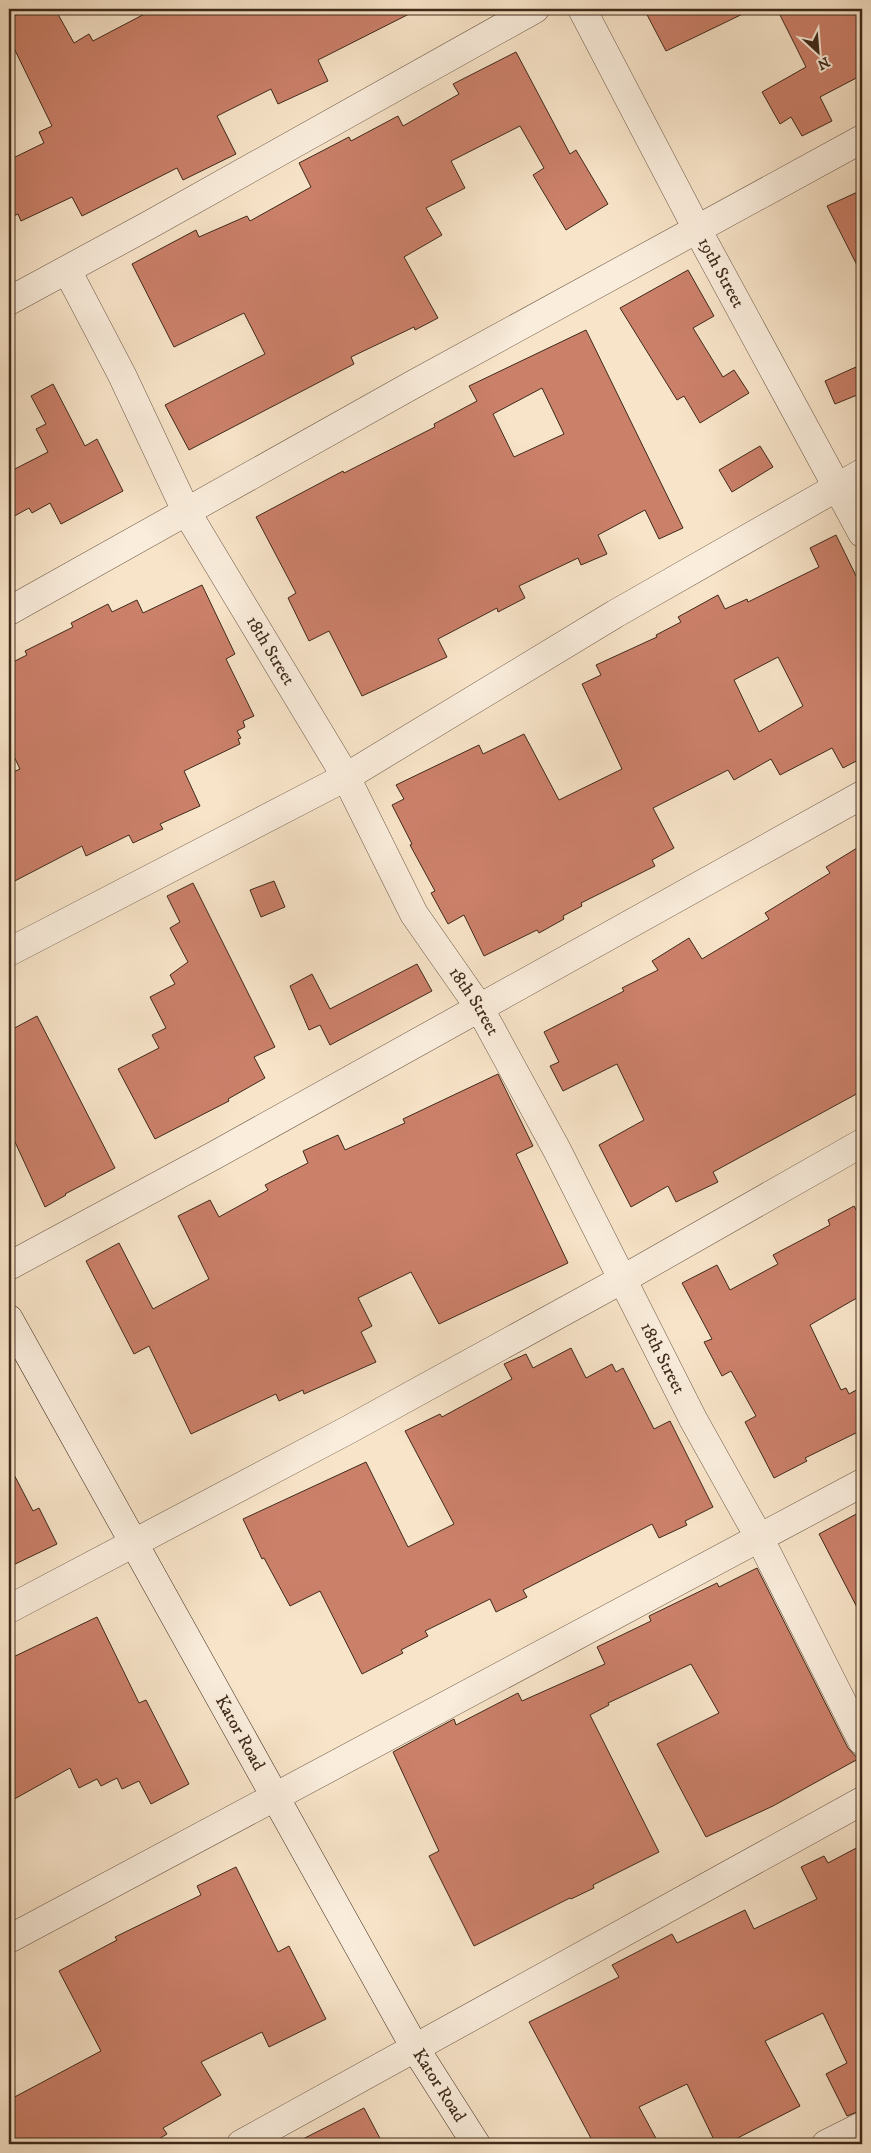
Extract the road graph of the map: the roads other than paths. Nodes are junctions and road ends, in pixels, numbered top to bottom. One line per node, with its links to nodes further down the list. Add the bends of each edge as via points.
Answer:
1 (535, 9): 5 (street)
2 (582, 9): 4 (street, 19th Street)
3 (862, 139): 4 (street)
4 (697, 229): 8 (street, 19th Street); 9 (street)
5 (67, 270): 6 (street); 9 (street, 18th Street, via 122,375)
6 (9, 301)
7 (862, 473): 8 (street)
8 (837, 486): 10 (street, 19th Street); 12 (street, via 615,614)
9 (186, 511): 11 (street); 12 (street, 18th Street)
10 (862, 533)
11 (9, 611)
12 (346, 777): 14 (street); 15 (street, 18th Street, via 414,914)
13 (862, 795): 15 (street)
14 (9, 952)
15 (479, 1008): 17 (street, via 215,1156); 18 (street, 18th Street)
16 (862, 1144): 18 (street)
17 (9, 1266)
18 (624, 1279): 21 (street, 18th Street, via 693,1419); 22 (street, via 348,1430)
19 (9, 1319): 22 (street, Kator Road)
20 (862, 1483): 21 (street)
21 (760, 1539): 24 (street, 18th Street); 25 (street)
22 (132, 1542): 23 (street); 25 (street, Kator Road)
23 (9, 1609)
24 (862, 1741)
25 (275, 1796): 27 (street); 28 (street, Kator Road)
26 (862, 1801): 28 (street)
27 (9, 1939)
28 (415, 2048): 30 (street); 31 (street, Kator Road)
29 (862, 2126): 32 (street)
30 (241, 2144)
31 (476, 2144)
32 (826, 2144)

